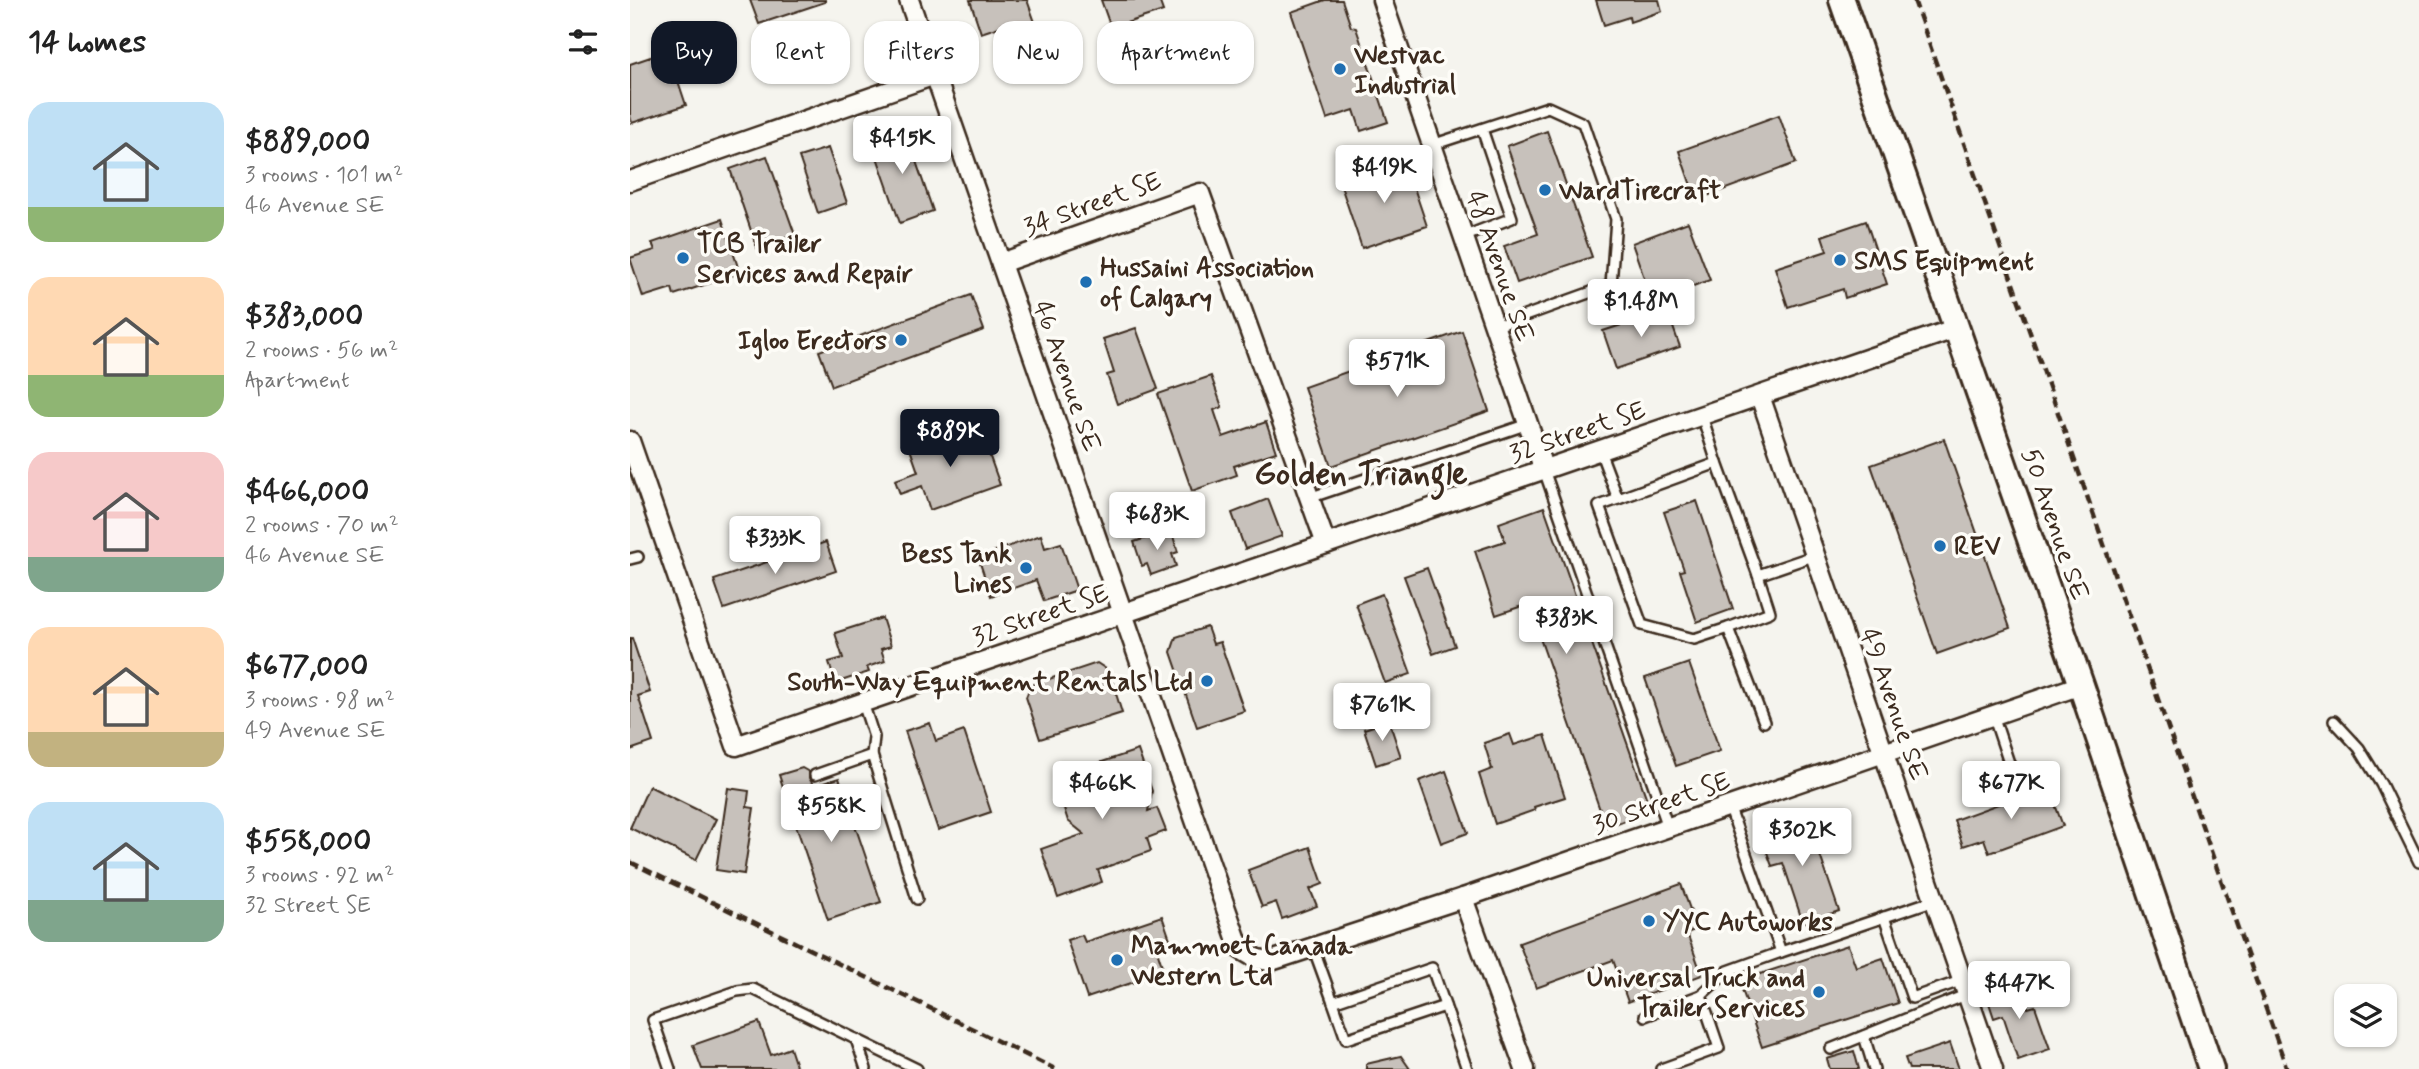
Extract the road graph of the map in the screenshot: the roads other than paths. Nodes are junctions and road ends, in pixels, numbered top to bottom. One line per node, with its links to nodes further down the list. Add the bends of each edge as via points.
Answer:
1 (909, 0): 4 (street, 46 Avenue SE)
2 (1382, 0): 8 (street, 48 Avenue SE)
3 (1842, 0): 13 (street, 50 Avenue SE)
4 (917, 21)
5 (910, 84): 9 (street)
6 (939, 84): 11 (street, 46 Avenue SE)
7 (1482, 129): 8 (lane); 10 (lane, via 1512,218); 12 (lane, via 1548,107 1583,123 1616,219 1611,285)
8 (1432, 145): 10 (street, 48 Avenue SE)
9 (630, 181)
10 (1463, 237): 12 (street, 48 Avenue SE)
11 (1001, 263): 21 (street, 34 Street SE, via 1200,193); 26 (street, 46 Avenue SE)
12 (1494, 327): 16 (street, 48 Avenue SE)
13 (1957, 328): 14 (street, 32 Street SE); 28 (street, 50 Avenue SE)
14 (1760, 396): 15 (street, 32 Street SE); 24 (street, 49 Avenue SE)
15 (1702, 416): 18 (street, 32 Street SE); 19 (lane)
16 (1528, 424): 20 (street, 48 Avenue SE); 21 (lane)
17 (630, 441): 29 (street, 32 Street SE, via 736,746)
18 (1600, 451): 20 (street, 32 Street SE); 22 (lane)
19 (1717, 463): 22 (lane); 25 (lane)
20 (1544, 470): 23 (street, 32 Street SE); 38 (lane)
21 (1309, 498): 23 (street)
22 (1618, 499): 27 (lane, via 1599,506 1642,625 1694,639)
23 (1326, 544): 26 (street, 32 Street SE)
24 (1816, 555): 25 (lane); 33 (street, 49 Avenue SE)
25 (1758, 575): 27 (lane, via 1770,612)
26 (1123, 614): 29 (street, 32 Street SE); 46 (street, 46 Avenue SE, via 1240,948)
27 (1728, 628): 32 (lane)
28 (2081, 685): 30 (street, 30 Street SE); 63 (street, 50 Avenue SE)
29 (863, 703): 34 (lane, via 874,737)
30 (1993, 715): 33 (street, 30 Street SE); 35 (lane)
31 (2334, 720): 39 (lane, via 2359,748 2381,784)
32 (1764, 722)
33 (1885, 752): 37 (street, 30 Street SE); 42 (street, 49 Avenue SE)
34 (872, 755): 36 (lane); 41 (lane)
35 (2010, 766)
36 (815, 775)
37 (1729, 806): 38 (street, 30 Street SE); 45 (lane)
38 (1668, 827): 40 (street, 30 Street SE)
39 (2419, 862)
40 (1463, 898): 44 (street, 30 Street SE); 59 (street)
41 (917, 899)
42 (1935, 900): 43 (lane); 47 (street, 49 Avenue SE)
43 (1884, 917): 45 (lane); 47 (lane, via 1912,998)
44 (1313, 947): 46 (street, 30 Street SE, via 1271,961); 49 (lane)
45 (1781, 952): 48 (lane, via 1728,971)
46 (1257, 959)
47 (1965, 987): 52 (lane); 62 (street, 49 Avenue SE)
48 (1701, 995): 51 (lane); 60 (lane, via 1719,1048)
49 (1333, 1002): 50 (lane, via 1346,1039); 50 (lane, via 1432,968)
50 (1445, 1006): 58 (lane)
51 (1645, 1016)
52 (1864, 1036): 54 (lane); 61 (lane)
53 (856, 1039): 55 (lane, via 753,989 745,990 653,1020); 56 (lane); 57 (lane)
54 (1831, 1049)
55 (670, 1069)
56 (866, 1069)
57 (917, 1069)
58 (1468, 1069)
59 (1525, 1069)
60 (1661, 1069)
61 (1874, 1069)
62 (1993, 1069)
63 (2211, 1069)

